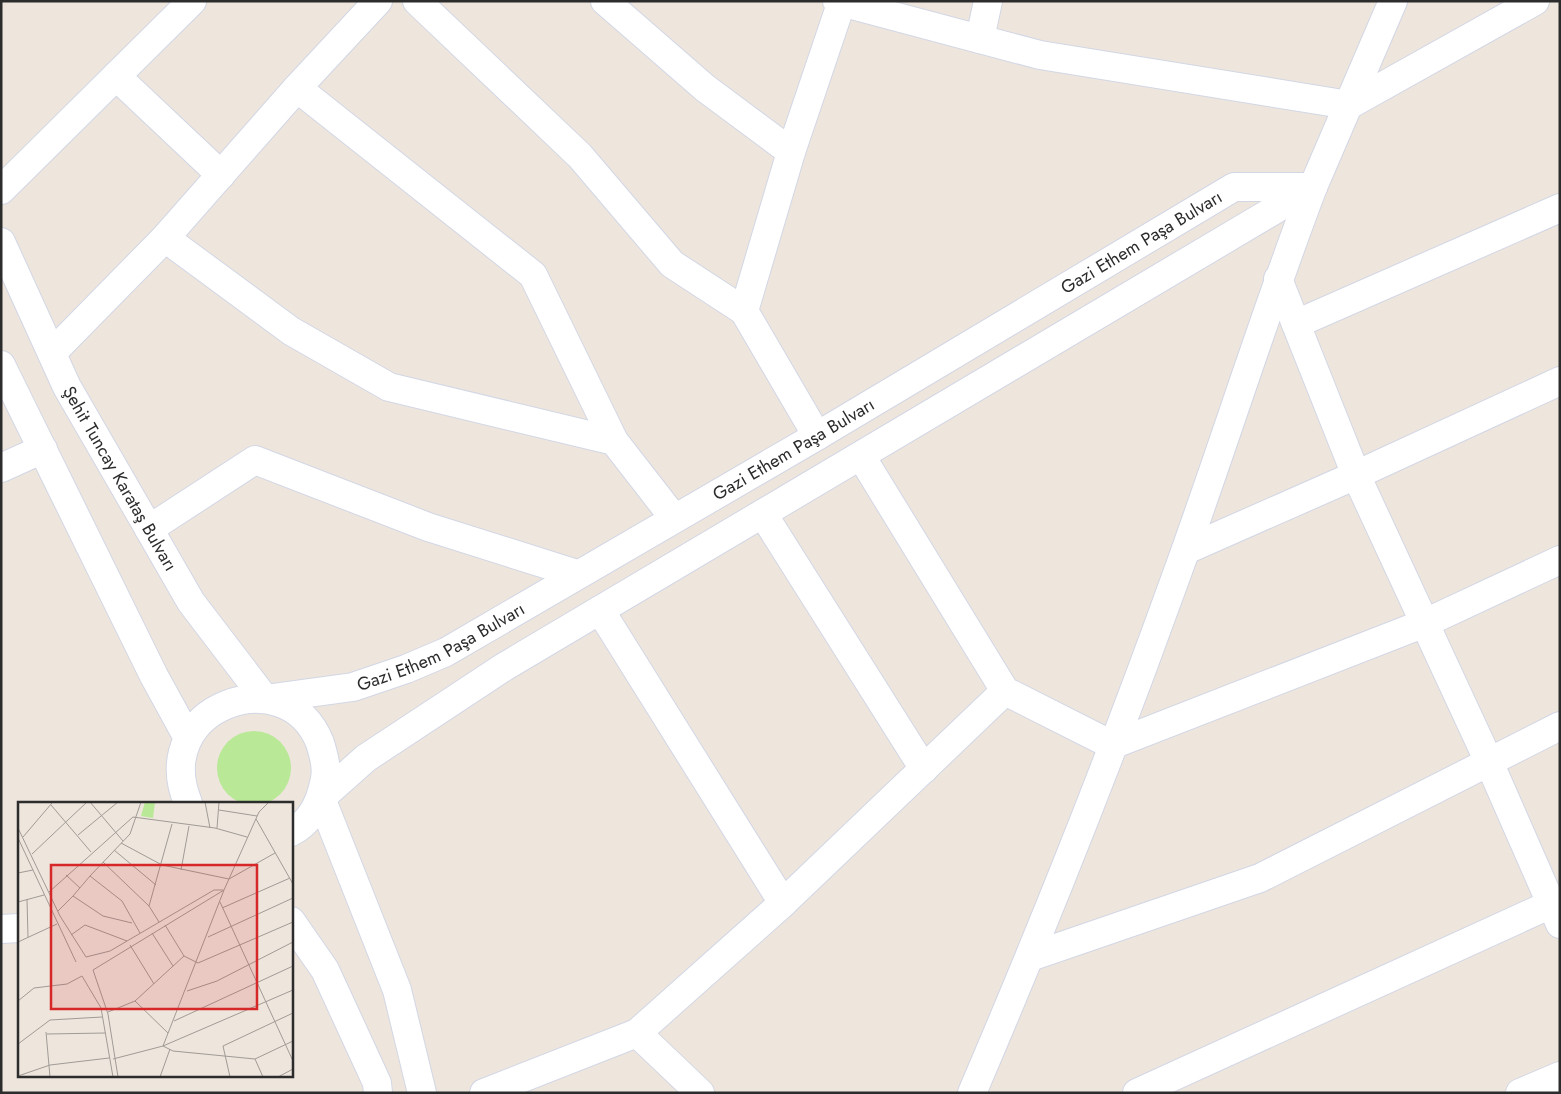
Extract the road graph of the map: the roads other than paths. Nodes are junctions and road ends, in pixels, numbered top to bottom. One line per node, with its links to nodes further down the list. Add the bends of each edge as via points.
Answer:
1 (192, 1): 10 (street)
2 (378, 1): 11 (street)
3 (417, 1): 21 (street, via 580,156 672,264)
4 (605, 1): 13 (street, via 705,88)
5 (988, 1): 9 (street)
6 (1393, 1): 12 (street)
7 (1535, 1): 12 (street)
8 (840, 2): 9 (street); 13 (street)
9 (980, 39): 12 (street, via 1040,55)
10 (116, 76): 14 (street); 16 (street)
11 (296, 88): 14 (street); 27 (street, via 533,275)
12 (1349, 105): 15 (street)
13 (791, 152): 21 (street)
14 (221, 174): 18 (street)
15 (1313, 188): 20 (street); 26 (street, Gazi Ethem Paşa Bulvarı, via 1234,188); 29 (street)
16 (1, 190)
17 (1560, 208): 22 (street)
18 (165, 238): 23 (street); 27 (street, via 291,331 389,387)
19 (1, 242): 23 (street, Şehit Tuncay Karataş Bulvarı)
20 (1278, 279): 22 (street); 35 (street)
21 (744, 311): 26 (street)
22 (1296, 324): 31 (street)
23 (52, 353): 34 (street, Şehit Tuncay Karataş Bulvarı, via 67,387)
24 (1, 365): 28 (street)
25 (1560, 381): 31 (street)
26 (817, 436): 33 (street, Gazi Ethem Paşa Bulvarı)
27 (614, 441): 33 (street)
28 (43, 449): 30 (street); 43 (street, via 154,676)
29 (861, 456): 32 (street); 40 (street)
30 (1, 468)
31 (1356, 475): 35 (street); 39 (street)
32 (763, 514): 38 (street); 46 (street)
33 (674, 518): 37 (street, Gazi Ethem Paşa Bulvarı)
34 (149, 529): 37 (street, via 255,460 428,527); 41 (street, Şehit Tuncay Karataş Bulvarı, via 191,602)
35 (1186, 550): 44 (street)
36 (1560, 560): 39 (street)
37 (577, 574): 41 (street, Gazi Ethem Paşa Bulvarı, via 446,652 406,669 353,687)
38 (600, 610): 47 (street, via 504,667 366,758); 50 (street)
39 (1425, 624): 44 (street); 45 (street)
40 (1005, 692): 44 (street); 46 (street)
41 (265, 699): 43 (street, Gazi Ethem Paşa Bulvarı, via 242,699 220,706 202,720); 47 (street, via 298,714 317,736 326,777)
42 (1560, 726): 45 (street)
43 (188, 738): 48 (street, via 182,759 181,781)
44 (1112, 745): 55 (street)
45 (1489, 762): 51 (street); 55 (street, via 1260,878)
46 (924, 769): 50 (street)
47 (321, 798): 49 (street, via 310,816); 59 (street, via 397,990)
48 (188, 802)
49 (292, 831)
50 (783, 902): 56 (street)
51 (1556, 910): 63 (street)
52 (292, 922): 58 (street, via 325,970 377,1084)
53 (18, 928): 54 (street)
54 (1, 929)
55 (1030, 957): 62 (street)
56 (637, 1033): 60 (street); 61 (street)
57 (1560, 1076): 64 (street)
58 (378, 1093)
59 (422, 1093)
60 (484, 1093)
61 (700, 1093)
62 (972, 1093)
63 (1137, 1093)
64 (1520, 1093)

